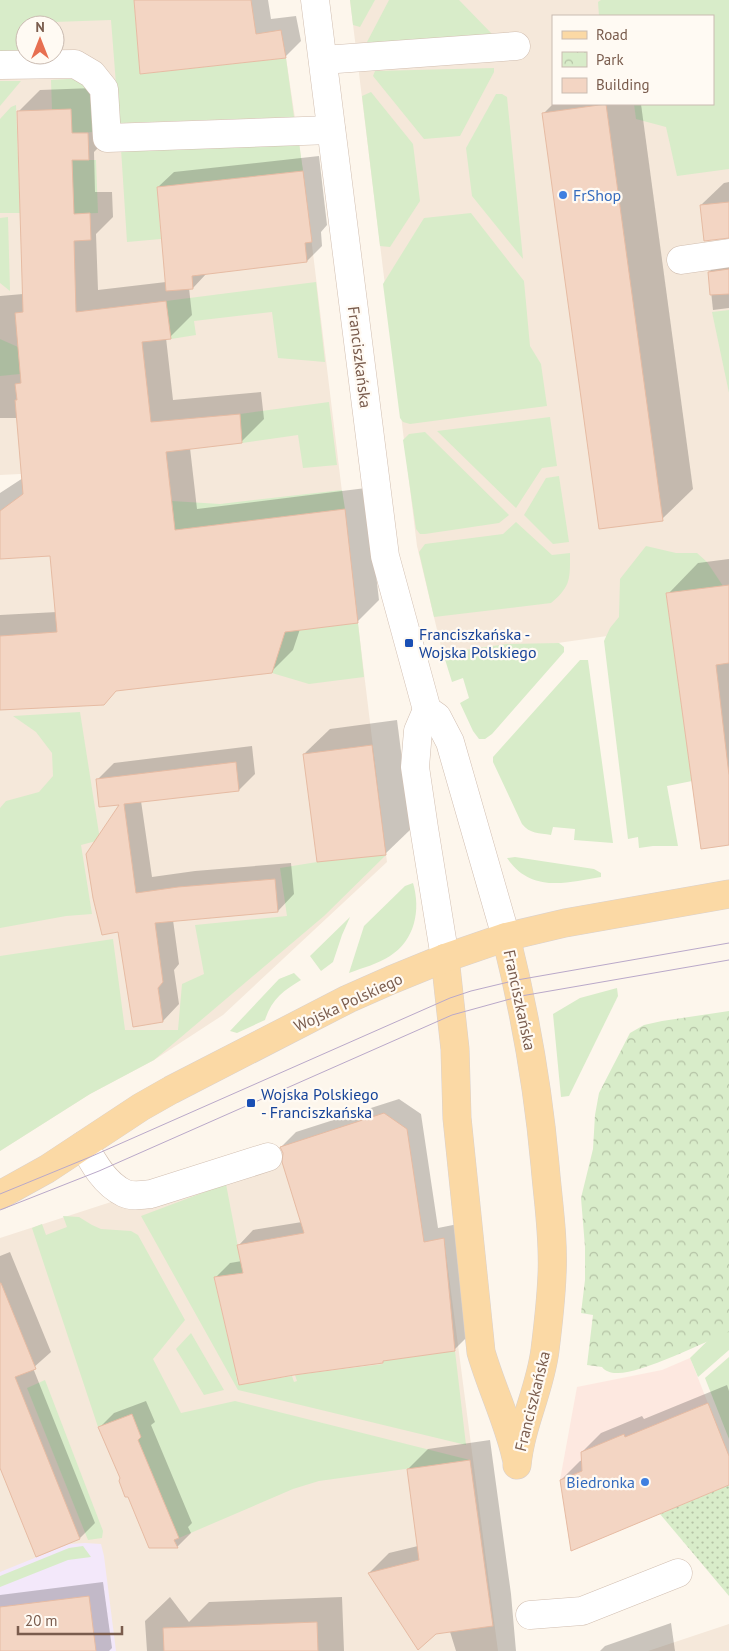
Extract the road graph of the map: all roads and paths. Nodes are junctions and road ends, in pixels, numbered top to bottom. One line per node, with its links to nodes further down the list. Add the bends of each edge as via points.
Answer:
1 (315, 0): 3 (street, Franciszkańska)
2 (516, 46): 3 (street)
3 (323, 60): 5 (street, Franciszkańska)
4 (0, 65): 5 (street, via 75,64 92,74 104,89 107,138)
5 (332, 130): 8 (street, Franciszkańska, via 385,556)
6 (729, 253): 7 (street)
7 (681, 260)
8 (428, 710): 10 (street, Franciszkańska, via 437,717 450,742); 11 (street, Franciszkańska, via 418,731 416,774)
9 (729, 894): 10 (main road, Wojska Polskiego, via 574,921)
10 (506, 937): 11 (main road, Wojska Polskiego); 11 (main road, Franciszkańska, via 536,1078 552,1246 545,1352 522,1430 517,1464 506,1421 481,1352 457,1118 455,1049)
11 (445, 958): 12 (main road, Wojska Polskiego, via 348,999 171,1090 141,1106)
12 (84, 1145): 13 (street, via 107,1179 124,1194 138,1196); 14 (main road, Wojska Polskiego)
13 (268, 1157)
14 (0, 1195)
15 (678, 1573): 16 (street, via 582,1611)
16 (530, 1615)

